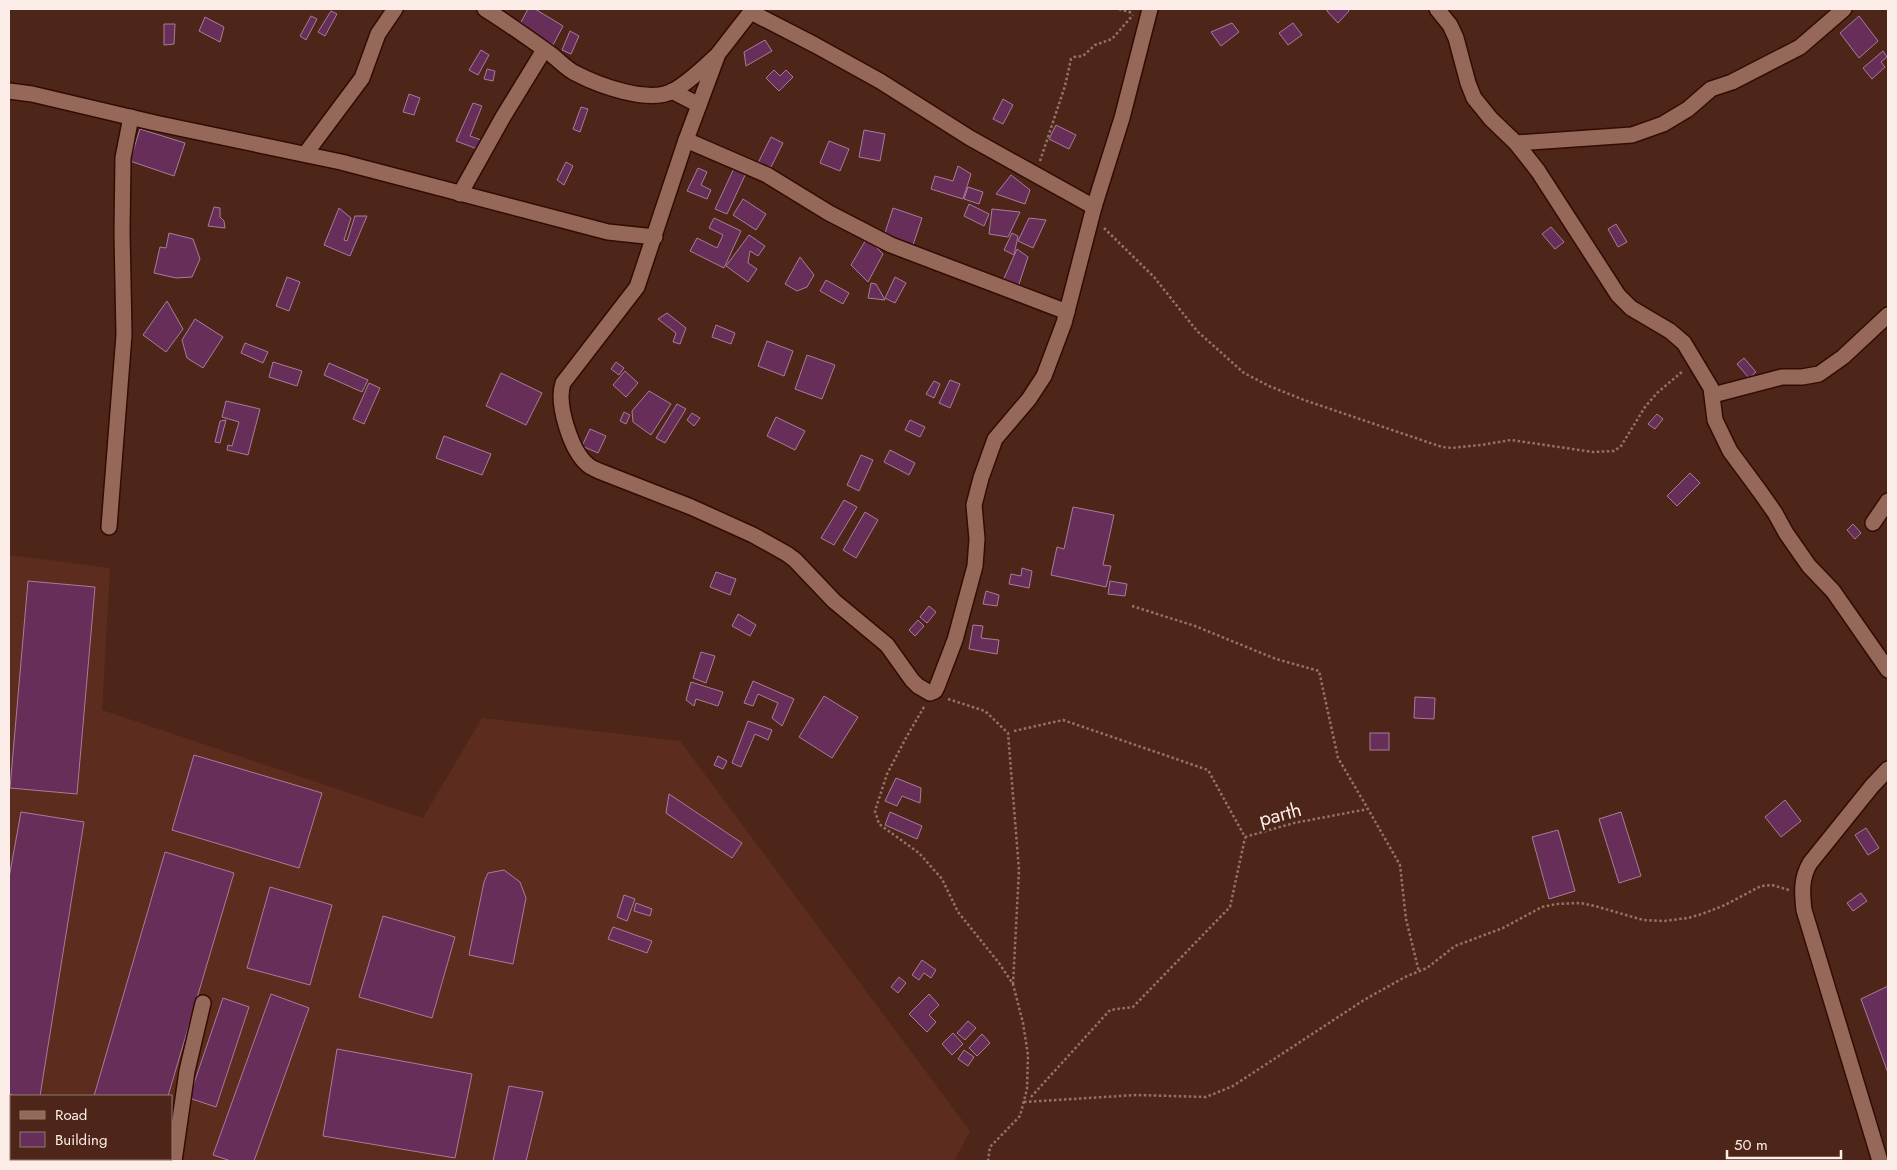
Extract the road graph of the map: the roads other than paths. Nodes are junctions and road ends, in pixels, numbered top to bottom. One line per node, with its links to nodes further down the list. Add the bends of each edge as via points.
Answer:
1 (395, 9): 15 (street, via 378,34 362,78)
2 (485, 9): 7 (street)
3 (1150, 9): 17 (street, via 1122,118)
4 (1437, 9): 14 (street, via 1456,38 1474,98)
5 (1844, 9): 14 (street, via 1800,47 1732,82 1711,89 1688,109 1663,124 1632,135)
6 (752, 10): 8 (street); 17 (street, via 880,81 970,138 1036,174)
7 (544, 50): 10 (street, via 574,72 612,88 651,95); 16 (street)
8 (718, 54): 10 (street); 11 (street)
9 (9, 91): 12 (street)
10 (672, 91): 11 (street)
11 (699, 105): 13 (street)
12 (131, 117): 15 (street); 24 (street, via 123,158 124,335)
13 (686, 140): 18 (street); 19 (street, via 767,175 829,213 892,245)
14 (1516, 143): 21 (street, via 1538,171 1618,296 1631,308 1678,337 1708,381)
15 (306, 154): 16 (street)
16 (460, 194): 18 (street, via 608,232)
17 (1093, 212): 19 (street)
18 (654, 237): 19 (street, via 637,287 563,383 561,402 573,444 587,465 691,508 787,554 834,601 887,645 912,680 930,693 937,687 955,640 972,581 977,549 974,506 987,458 995,439 1044,376)
19 (1067, 312)
20 (1888, 315): 21 (street, via 1843,357 1819,374 1782,377)
21 (1713, 395): 25 (street, via 1715,420 1730,451 1809,566 1833,591)
22 (1888, 501): 23 (street)
23 (1872, 523)
24 (109, 527)
25 (1888, 670)
26 (1888, 769): 29 (street, via 1810,863 1804,878 1803,899)
27 (203, 1003): 28 (street, via 187,1071)
28 (174, 1161)
29 (1880, 1161)

